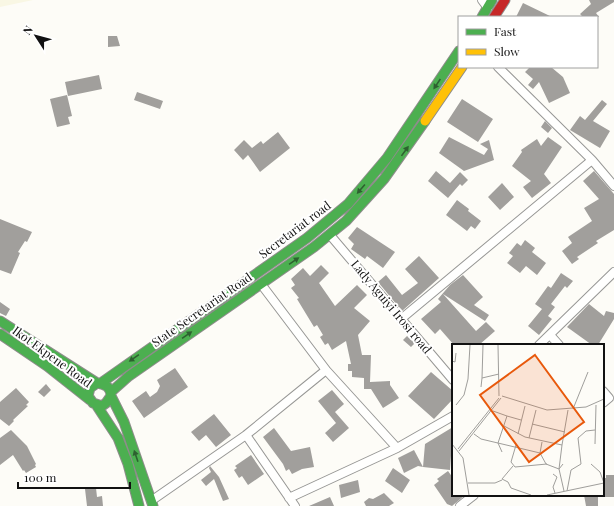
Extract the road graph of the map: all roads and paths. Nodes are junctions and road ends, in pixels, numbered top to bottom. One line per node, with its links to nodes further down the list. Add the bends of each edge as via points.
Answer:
1 (482, 0): 3 (street)
2 (504, 0): 5 (street)
3 (490, 4): 4 (street)
4 (483, 16)
5 (495, 16)
6 (458, 52): 22 (street, Secretariat road, one-way to 22, via 386,158 339,212 307,238)
7 (461, 68): 11 (street, State Secretariat Road, one-way to 7, via 366,201 384,179)
8 (499, 68): 9 (street)
9 (592, 160): 10 (street); 14 (street)
10 (614, 186)
11 (330, 235): 13 (street, State Secretariat Road, one-way to 11); 14 (street, Lady Aguiyi Irosi road)
12 (614, 272): 17 (street)
13 (261, 284): 20 (street); 23 (street, State Secretariat Road, one-way to 13, via 129,376)
14 (401, 319): 21 (street, Lady Aguiyi Irosi road)
15 (0, 321): 22 (street)
16 (0, 334): 24 (street, Ikot Ekpene Road)
17 (550, 336): 18 (street); 19 (street)
18 (540, 344)
19 (558, 344)
20 (326, 370): 27 (street); 28 (street)
21 (452, 379)
22 (99, 383): 23 (street, via 106,384); 24 (street, via 90,388)
23 (111, 394): 25 (street, via 106,404); 31 (street, one-way to 23, via 124,422)
24 (90, 400): 25 (street)
25 (97, 406): 32 (street, via 118,438)
26 (452, 417): 28 (street)
27 (246, 435): 30 (street); 31 (street)
28 (397, 448): 30 (street)
29 (473, 496): 34 (street)
30 (290, 498): 33 (street)
31 (152, 503)
32 (139, 506)
33 (295, 506)
34 (460, 506)

